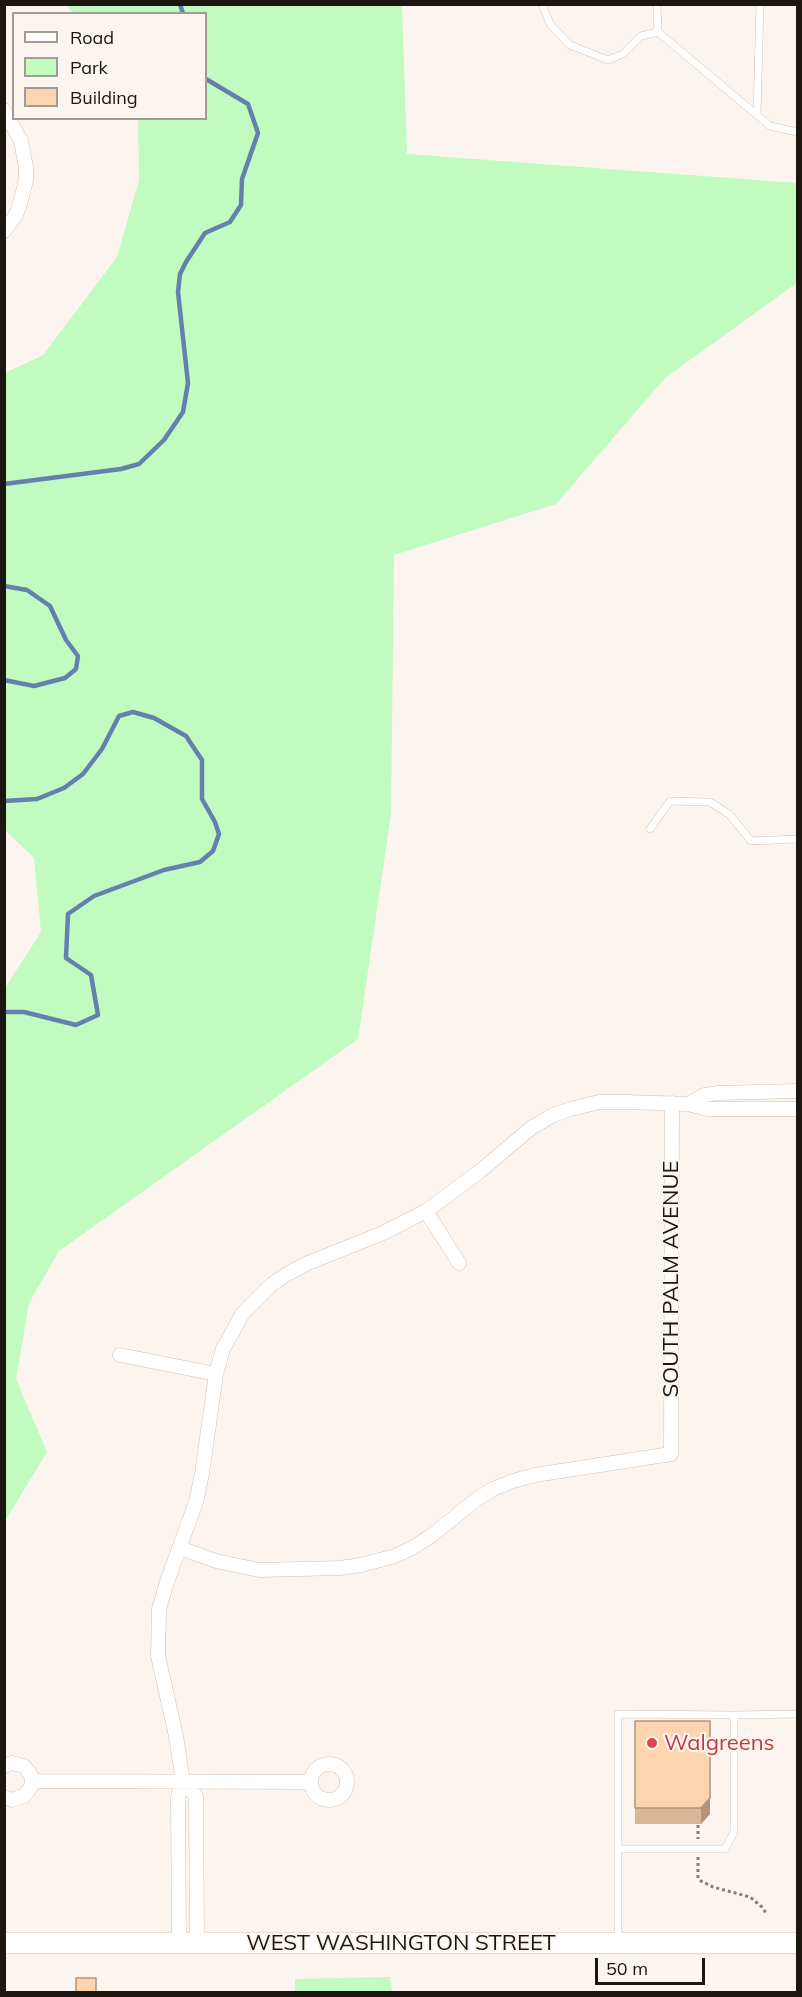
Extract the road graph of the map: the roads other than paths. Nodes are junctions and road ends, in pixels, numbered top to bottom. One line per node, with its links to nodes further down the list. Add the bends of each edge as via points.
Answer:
1 (542, 4): 4 (lane, via 550,24 570,45 608,60 623,54 641,36)
2 (759, 4): 6 (lane)
3 (657, 6): 4 (lane)
4 (658, 32): 6 (lane)
5 (4, 110): 8 (street, via 21,141 27,167 20,204)
6 (757, 115): 7 (lane, via 770,126)
7 (798, 132)
8 (4, 231)
9 (650, 829): 10 (lane, via 670,801 710,802 729,814 751,841)
10 (798, 839)
11 (798, 1092): 13 (street, via 728,1092 705,1095)
12 (672, 1103): 13 (street); 15 (street, via 599,1102 553,1115); 19 (street, SOUTH PALM AVENUE, via 671,1454 513,1481 477,1499 414,1547 361,1565 260,1570)
13 (688, 1104): 14 (street, via 707,1109)
14 (798, 1109)
15 (426, 1211): 16 (street); 18 (street, via 308,1263 270,1285 231,1331)
16 (459, 1263)
17 (120, 1355): 18 (street)
18 (216, 1374): 19 (street, via 202,1474)
19 (180, 1548): 24 (street, via 161,1603 157,1648)
20 (798, 1714): 21 (lane)
21 (734, 1715): 27 (lane, via 734,1832 725,1849); 27 (lane, via 618,1714)
22 (4, 1766): 23 (street, via 24,1766)
23 (32, 1781): 24 (street); 26 (street, via 24,1796 12,1800)
24 (183, 1782): 25 (street); 31 (street, via 178,1797)
25 (311, 1782)
26 (4, 1797)
27 (618, 1849): 29 (lane)
28 (4, 1943): 31 (main road, WEST WASHINGTON STREET)
29 (618, 1943): 30 (main road, WEST WASHINGTON STREET); 31 (main road, WEST WASHINGTON STREET)
30 (798, 1943)
31 (189, 1944)

